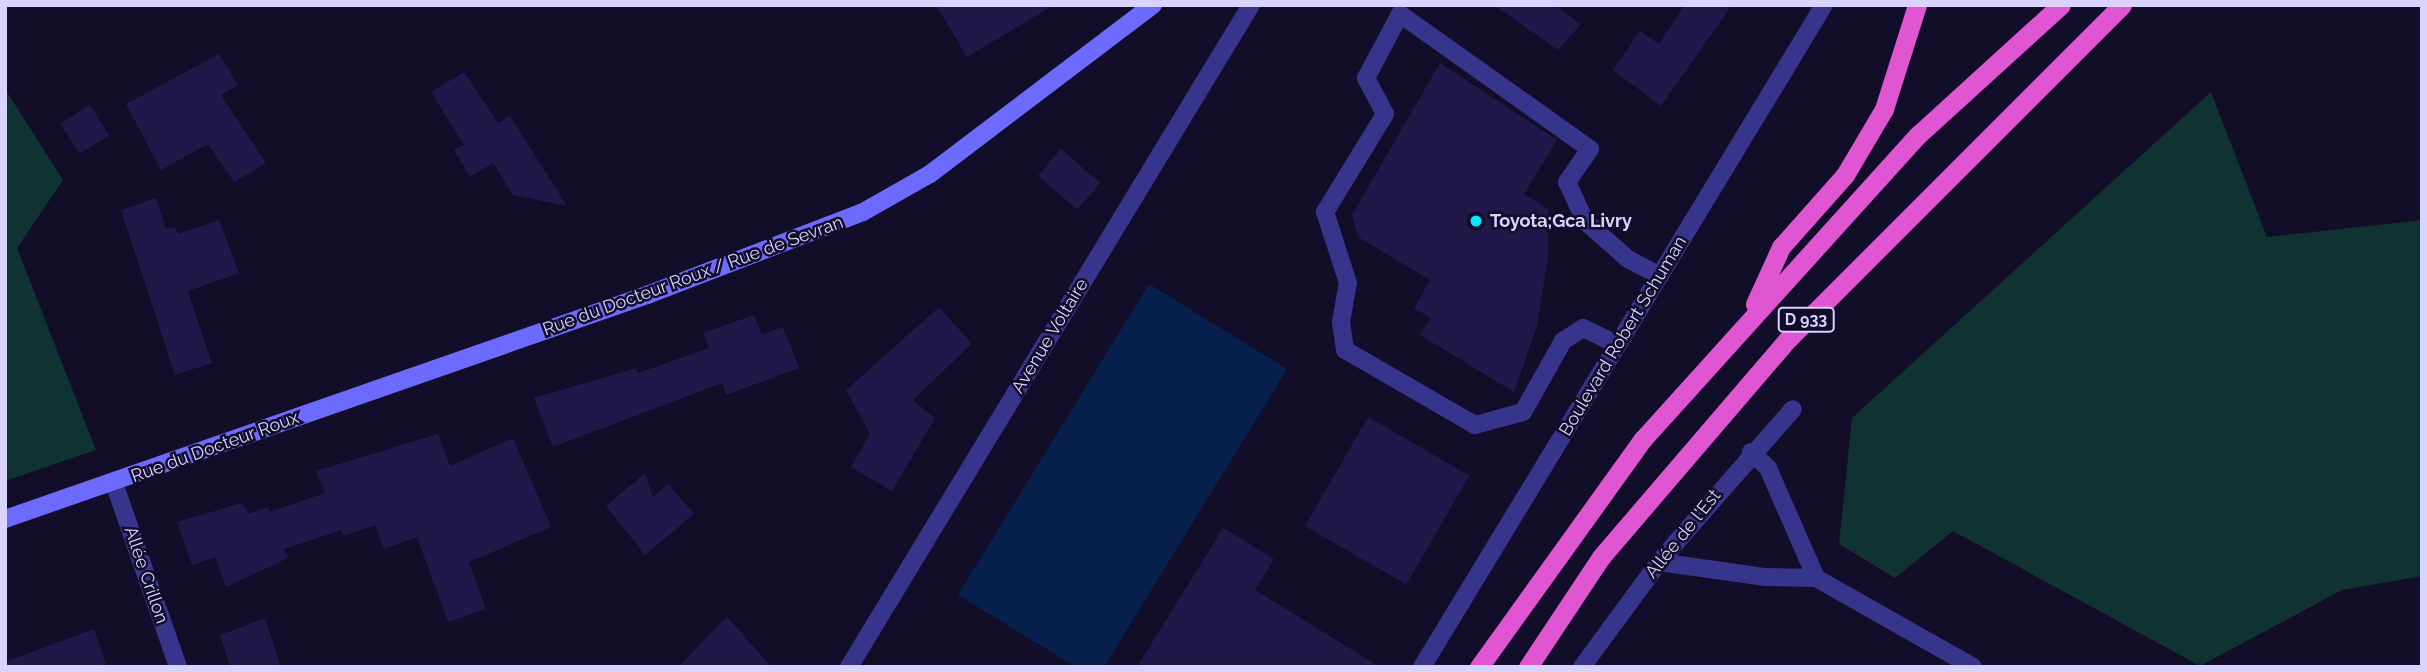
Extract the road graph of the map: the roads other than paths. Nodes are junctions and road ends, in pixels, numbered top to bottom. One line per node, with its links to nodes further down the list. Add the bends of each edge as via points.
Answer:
1 (1153, 5): 10 (main road, Rue du Docteur Roux / Rue de Sevran, via 930,174 863,212 780,247)
2 (1251, 5): 18 (street, Avenue Voltaire)
3 (1824, 5): 7 (street, Boulevard Robert Schuman)
4 (1917, 5): 8 (highway, via 1884,109 1845,175 1781,247)
5 (2061, 5): 8 (highway, D 933, via 1918,135)
6 (2122, 5): 21 (highway, D 933, via 1789,338 1601,557)
7 (1660, 276): 9 (street, Boulevard Robert Schuman); 9 (street, via 1628,259 1585,221 1567,182 1590,149 1400,14 1366,78 1385,114 1325,212 1348,283 1340,321 1345,351 1475,425 1522,412 1563,341 1583,328)
8 (1746, 324): 20 (highway, D 933, via 1643,439)
9 (1618, 345): 19 (street, Boulevard Robert Schuman)
10 (424, 373): 13 (main road, Rue du Docteur Roux)
11 (1793, 409): 12 (street, Allée de l'Est)
12 (1751, 452): 15 (street, Allée de l'Est); 16 (street, via 1768,468)
13 (114, 483): 14 (main road, Rue du Docteur Roux); 17 (street, Allée Crillon)
14 (5, 519)
15 (1659, 562): 16 (street, via 1764,577); 22 (street, Allée de l'Est)
16 (1816, 578): 23 (street)
17 (178, 667)
18 (849, 667)
19 (1422, 667)
20 (1479, 667)
21 (1528, 667)
22 (1582, 667)
23 (1973, 667)

